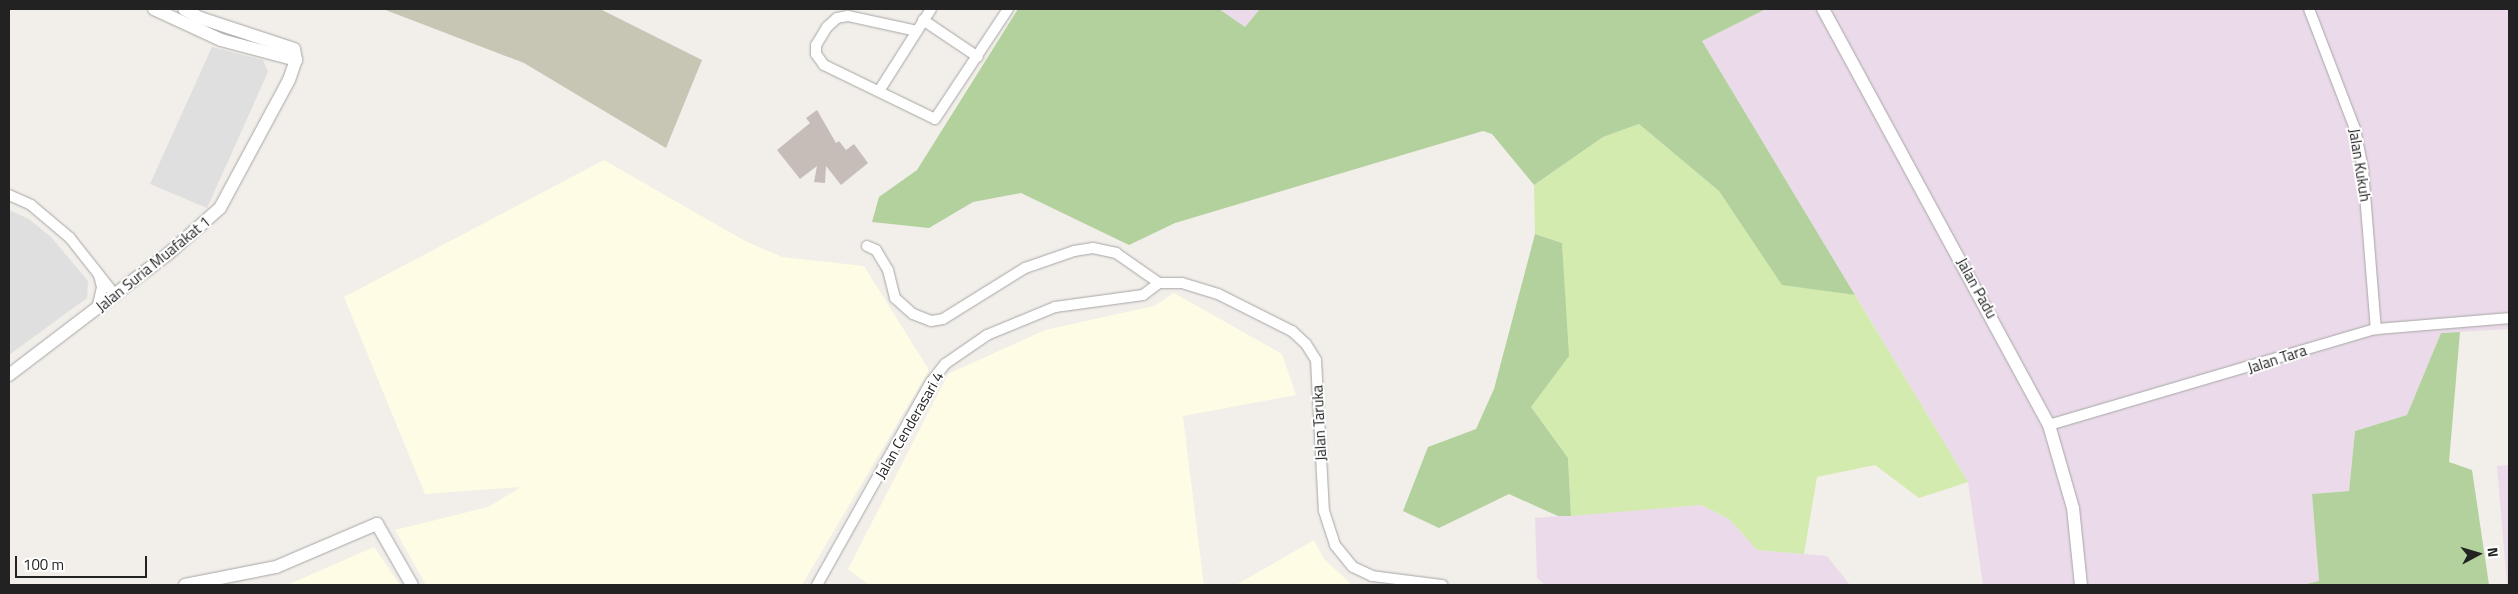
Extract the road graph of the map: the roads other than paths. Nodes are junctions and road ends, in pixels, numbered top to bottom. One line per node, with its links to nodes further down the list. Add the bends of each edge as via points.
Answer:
1 (154, 9): 10 (street, via 221,40)
2 (184, 9): 10 (street, via 200,18 294,48)
3 (931, 9): 7 (street)
4 (1008, 9): 9 (street)
5 (1823, 9): 21 (street, Jalan Padu)
6 (2309, 9): 19 (street, Jalan Kukuh, via 2355,129 2363,169)
7 (924, 20): 8 (street); 9 (street)
8 (917, 31): 11 (street); 11 (street, via 848,16 837,18 827,27 816,45 816,54 824,65)
9 (978, 57): 11 (street, via 935,119)
10 (296, 60): 16 (street, Jalan Suria Muafakat 1, via 289,80 220,208)
11 (879, 92)
12 (9, 195): 14 (street, via 48,217)
13 (867, 246): 15 (street, via 876,250 888,270 895,298 913,314 931,321 943,320 1025,268 1074,251 1093,248 1116,253)
14 (98, 272): 16 (street); 17 (street, via 102,287)
15 (1159, 283): 24 (street, Jalan Cenderasari 4, via 1143,295 1055,307 987,335 945,364 931,382); 25 (street, Jalan Taruka, via 1182,283 1218,294 1292,331 1306,344 1316,360 1324,510 1335,545 1353,566 1372,576)
16 (114, 295): 17 (street, Jalan Suria Muafakat 1)
17 (97, 309): 20 (street, Jalan Suria Muafakat 1)
18 (2509, 318): 19 (street, Jalan Tara)
19 (2376, 329): 21 (street, Jalan Tara)
20 (9, 375)
21 (2049, 424): 26 (street, Jalan Padu, via 2073,508)
22 (185, 585): 23 (street, via 276,567 377,524)
23 (412, 585)
24 (817, 585)
25 (1442, 585)
26 (2082, 585)

